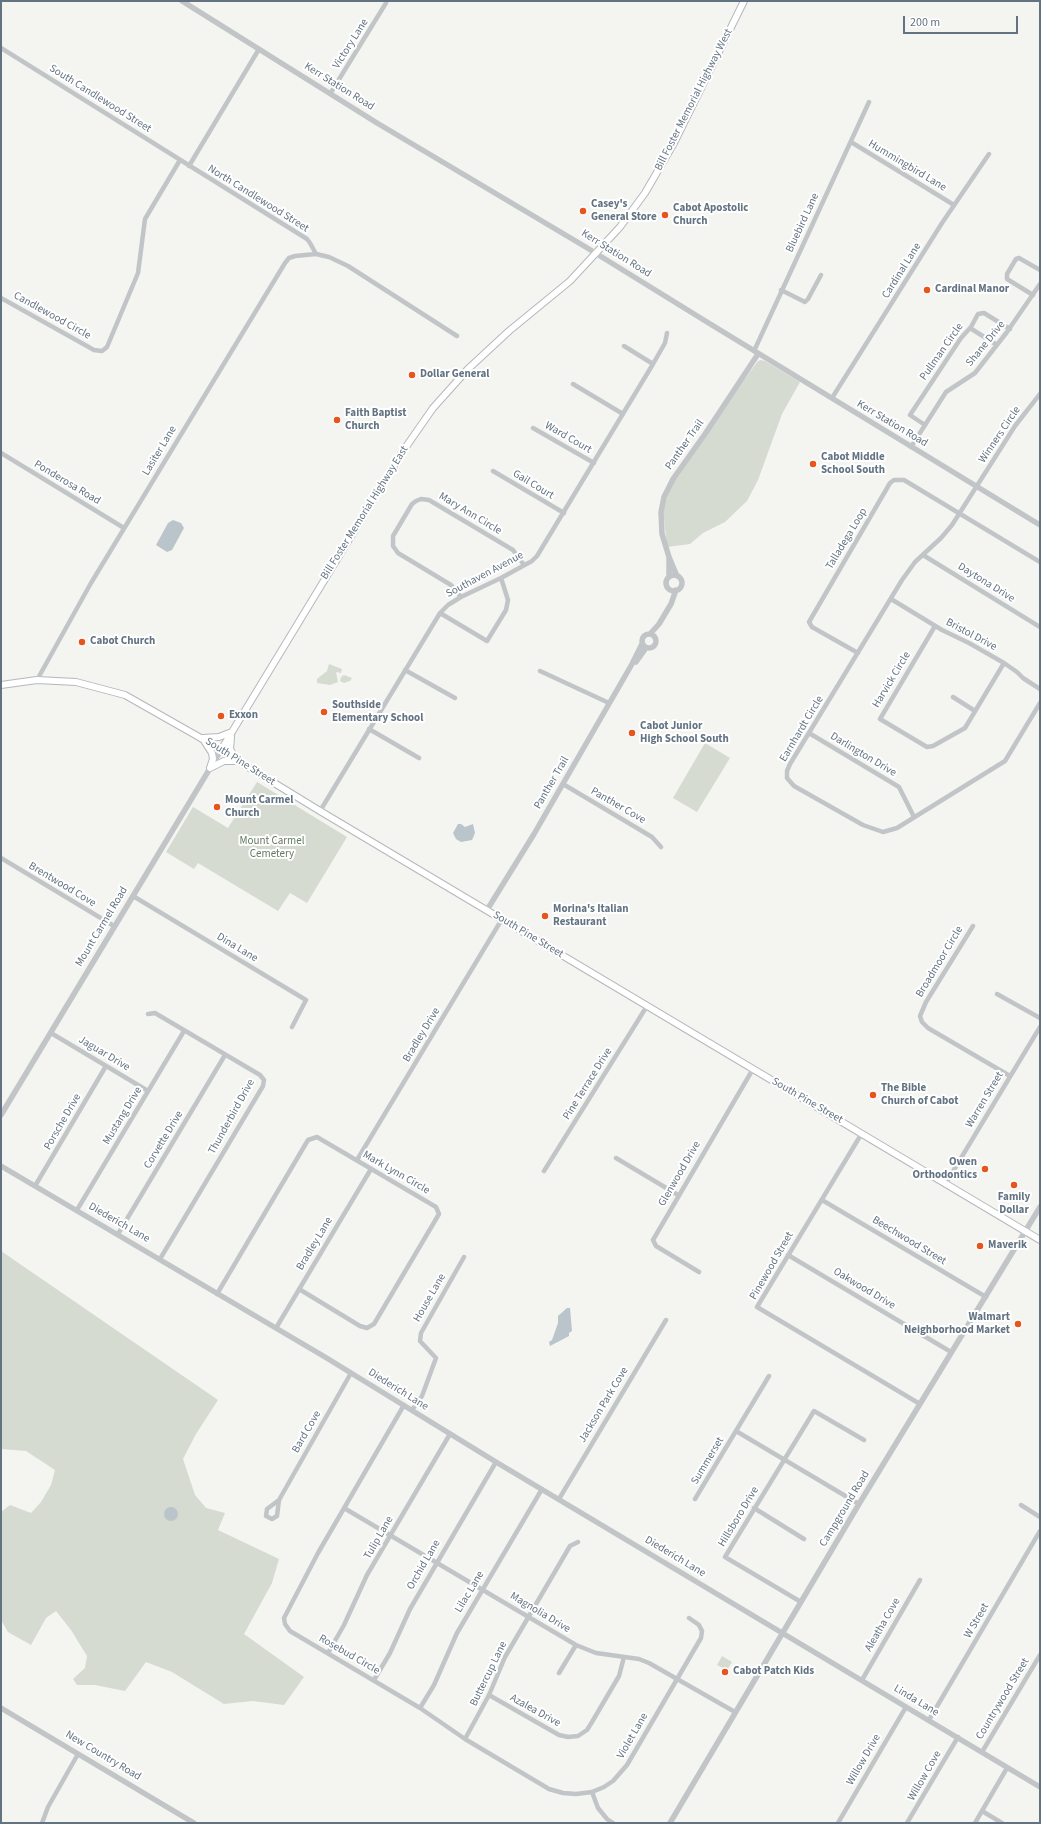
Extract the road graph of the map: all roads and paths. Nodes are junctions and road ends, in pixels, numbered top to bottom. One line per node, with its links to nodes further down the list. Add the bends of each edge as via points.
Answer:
1 (182, 1): 5 (street, Kerr Station Road)
2 (744, 1): 14 (main road, Bill Foster Memorial Highway West, via 661,167 632,211)
3 (386, 3): 6 (street, Victory Lane)
4 (1, 48): 10 (street, South Candlewood Street)
5 (259, 49): 6 (street, Kerr Station Road); 11 (street)
6 (330, 94): 14 (street, Kerr Station Road)
7 (869, 102): 8 (street, Bluebird Lane)
8 (851, 142): 12 (street, Hummingbird Lane); 18 (street, Bluebird Lane)
9 (989, 154): 12 (street, Cardinal Lane)
10 (180, 160): 11 (street, South Candlewood Street); 20 (street, Candlewood Circle, via 145,219 138,273 107,347 102,351 94,350)
11 (189, 166): 13 (street, North Candlewood Street, via 306,239)
12 (954, 205): 31 (street, Cardinal Lane)
13 (316, 254): 24 (street, via 348,266); 43 (street, Lasiter Lane, via 295,256 285,263)
14 (596, 254): 27 (street, Kerr Station Road); 72 (main road, Bill Foster Memorial Highway East, via 570,281 468,369 433,408 401,454)
15 (1040, 270): 19 (street, via 1019,258 1007,274 1007,279)
16 (821, 275): 18 (street, via 805,302)
17 (1040, 284): 19 (street, Shane Drive)
18 (781, 290): 27 (street, Bluebird Lane)
19 (1033, 295): 22 (street, Shane Drive)
20 (1, 298)
21 (970, 328): 22 (street, Pullman Circle, via 978,314 984,313); 25 (street); 33 (street, Pullman Circle, via 910,415)
22 (1010, 329): 25 (street, Shane Drive)
23 (667, 333): 28 (street, Southaven Avenue, via 665,343)
24 (457, 336)
25 (997, 345): 33 (street, Shane Drive, via 975,373 946,392)
26 (624, 346): 28 (street)
27 (756, 352): 31 (street, Kerr Station Road); 45 (street, Panther Trail, via 664,497 660,512)
28 (653, 364): 32 (street, Southaven Avenue)
29 (573, 384): 32 (street)
30 (1040, 394): 39 (street, Winners Circle, via 1015,426)
31 (832, 398): 35 (street, Kerr Station Road)
32 (623, 414): 37 (street, Southaven Avenue)
33 (925, 425): 35 (street, Shane Drive)
34 (532, 428): 37 (street, Ward Court)
35 (911, 447): 39 (street, Kerr Station Road)
36 (1, 453): 43 (street, Ponderosa Road)
37 (594, 463): 40 (street, Southaven Avenue)
38 (493, 472): 40 (street, Gail Court)
39 (976, 486): 41 (street, Earnhardt Circle); 42 (street, Kerr Station Road)
40 (564, 513): 47 (street, Southaven Avenue, via 537,556)
41 (959, 513): 44 (street, Earnhardt Circle, via 941,538); 46 (street); 59 (street, Talladega Loop, via 904,480 898,479 890,483 809,622 812,627)
42 (1040, 525)
43 (124, 528): 63 (street, Lasiter Lane)
44 (923, 555): 53 (street, Earnhardt Circle, via 915,562); 56 (street, Daytona Drive)
45 (668, 557): 48 (street, Panther Trail); 49 (street, Panther Trail)
46 (1040, 562)
47 (524, 565): 50 (street, Southaven Avenue); 52 (street, Mary Ann Circle, via 513,550 429,500 416,501 393,536 393,546 398,553 451,585)
48 (677, 576): 49 (street); 51 (street, via 681,583)
49 (669, 577): 51 (street, Panther Trail, via 666,584)
50 (501, 578): 52 (street, Southaven Avenue); 54 (street, via 508,600 506,610 487,641)
51 (673, 590): 57 (street, via 671,604)
52 (461, 597): 54 (street, Southaven Avenue)
53 (890, 599): 55 (street, Bristol Drive); 59 (street, Earnhardt Circle)
54 (440, 613): 61 (street, Southaven Avenue)
55 (935, 626): 60 (street, Bristol Drive); 70 (street, Harvick Circle, via 880,719 930,747 965,728)
56 (1040, 627)
57 (652, 636): 58 (street, via 644,636); 58 (street, via 656,643 654,647)
58 (644, 646): 68 (street, Panther Trail)
59 (858, 654): 73 (street, Earnhardt Circle)
60 (1004, 663): 65 (street, Bristol Drive); 70 (street, Harvick Circle)
61 (405, 670): 67 (street); 71 (street, Southaven Avenue)
62 (540, 672): 68 (street)
63 (37, 680): 64 (main road, South Pine Street); 74 (main road, South Pine Street, via 76,682 125,695)
64 (1, 685)
65 (1040, 689)
66 (952, 697): 70 (street)
67 (455, 698)
68 (609, 703): 79 (street, Panther Trail)
69 (1040, 703): 81 (street, Earnhardt Circle, via 1005,761)
70 (975, 711)
71 (370, 729): 76 (street); 80 (street, Southaven Avenue)
72 (232, 732): 74 (main road, via 219,738); 75 (main road, Bill Foster Memorial Highway East); 77 (main road, via 230,749)
73 (809, 733): 81 (street, Darlington Drive, via 899,787); 81 (street, Earnhardt Circle, via 787,771 787,778 794,786 875,830 883,832 897,828)
74 (201, 738): 75 (main road, South Pine Street); 78 (main road, via 212,753)
75 (221, 750): 77 (main road, South Pine Street); 78 (street, Mount Carmel Road)
76 (419, 758)
77 (237, 761): 78 (main road, via 224,761); 80 (main road, South Pine Street)
78 (210, 768): 84 (street, Mount Carmel Road)
79 (563, 784): 82 (street, Panther Cove, via 652,836); 85 (street, Panther Trail)
80 (320, 811): 85 (main road, South Pine Street)
81 (914, 817)
82 (662, 847)
83 (1, 858): 87 (street, Brentwood Cove)
84 (133, 896): 87 (street, Mount Carmel Road); 93 (street, Dina Lane, via 306,1000)
85 (487, 910): 86 (main road, South Pine Street)
86 (502, 919): 90 (main road, South Pine Street); 105 (street, Bradley Drive)
87 (114, 926): 96 (street, Mount Carmel Road)
88 (973, 926): 100 (street, Broadmoor Circle, via 920,1016 928,1028)
89 (997, 994): 92 (street)
90 (648, 1006): 99 (main road, South Pine Street); 108 (street, Pine Terrace Drive)
91 (148, 1014): 95 (street, Thunderbird Drive, via 155,1014)
92 (1040, 1018)
93 (292, 1027)
94 (1040, 1027): 100 (street, Warren Street)
95 (184, 1031): 97 (street, Thunderbird Drive); 101 (street, Mustang Drive)
96 (51, 1033): 98 (street, Jaguar Drive); 102 (street, Mount Carmel Road)
97 (225, 1055): 116 (street, Corvette Drive); 120 (street, Thunderbird Drive, via 260,1076 264,1080 263,1086)
98 (106, 1066): 101 (street, Jaguar Drive); 110 (street, Porsche Drive)
99 (753, 1069): 103 (main road, South Pine Street); 111 (street, Glenwood Drive)
100 (1010, 1076): 109 (street, Warren Street)
101 (148, 1091): 114 (street, Mustang Drive)
102 (1, 1115)
103 (862, 1133): 109 (main road, South Pine Street); 112 (street, Pinewood Street)
104 (616, 1158): 111 (street)
105 (357, 1160): 107 (street, Mark Lynn Circle); 123 (street, Mark Lynn Circle, via 317,1137 308,1140)
106 (1, 1166): 110 (street, Diederich Lane)
107 (371, 1169): 122 (street, Bradley Lane); 122 (street, Mark Lynn Circle, via 436,1207 439,1214 374,1324 367,1328 360,1326)
108 (544, 1171)
109 (946, 1183): 115 (main road, South Pine Street)
110 (35, 1186): 114 (street, Diederich Lane)
111 (678, 1195): 121 (street, Glenwood Drive, via 653,1241 656,1246)
112 (822, 1200): 118 (street, Pinewood Street); 124 (street, Beechwood Street)
113 (1040, 1207): 115 (street, Campground Road)
114 (77, 1210): 116 (street, Diederich Lane)
115 (1025, 1231): 117 (main road, South Pine Street); 124 (street, Campground Road)
116 (118, 1234): 120 (street, Diederich Lane)
117 (1040, 1240)
118 (788, 1255): 127 (street, Oakwood Drive); 130 (street, Pinewood Street, via 757,1307)
119 (464, 1257): 132 (street, House Lane, via 421,1333 420,1341 436,1358 422,1396)
120 (160, 1259): 123 (street, Diederich Lane)
121 (699, 1272)
122 (299, 1289): 126 (street, Bradley Lane)
123 (218, 1294): 126 (street, Diederich Lane)
124 (986, 1297): 127 (street, Campground Road)
125 (666, 1320): 139 (street, Jackson Park Cove)
126 (276, 1328): 128 (street, Diederich Lane)
127 (952, 1352): 130 (street, Campground Road)
128 (351, 1373): 131 (street, Diederich Lane); 141 (street, Bard Cove)
129 (769, 1376): 133 (street, Summerset)
130 (920, 1404): 142 (street, Campground Road)
131 (404, 1405): 132 (street, Diederich Lane); 144 (street, Rosebud Circle)
132 (412, 1410): 134 (street, Diederich Lane)
133 (736, 1431): 136 (street, Summerset); 140 (street, Summerset)
134 (450, 1434): 137 (street, Diederich Lane); 148 (street, Tulip Lane)
135 (864, 1440): 136 (street, Hillsboro Drive, via 814,1411)
136 (784, 1460): 142 (street, Summerset); 145 (street, Hillsboro Drive)
137 (496, 1462): 138 (street, Diederich Lane); 151 (street, Orchid Lane)
138 (542, 1489): 139 (street, Diederich Lane); 153 (street, Lilac Lane)
139 (559, 1499): 157 (street, Diederich Lane)
140 (695, 1499)
141 (279, 1500)
142 (859, 1504): 154 (street, Campground Road)
143 (1021, 1505): 146 (street)
144 (344, 1508): 148 (street, Magnolia Drive); 159 (street, Rosebud Circle, via 284,1618 290,1631)
145 (754, 1508): 149 (street); 154 (street, Hillsboro Drive, via 725,1557)
146 (1040, 1517)
147 (1040, 1531): 171 (street, W Street)
148 (390, 1535): 151 (street, Magnolia Drive); 159 (street, Tulip Lane)
149 (804, 1539)
150 (578, 1542): 155 (street, Buttercup Lane, via 570,1546)
151 (436, 1562): 153 (street, Magnolia Drive); 164 (street, Orchid Lane)
152 (920, 1580): 165 (street, Aleatha Cove)
153 (483, 1589): 155 (street, Magnolia Drive); 169 (street, Lilac Lane, via 457,1633 434,1685)
154 (801, 1602): 157 (street, Campground Road)
155 (529, 1617): 158 (street, Magnolia Drive); 166 (street, Buttercup Lane, via 505,1657)
156 (689, 1618): 163 (street, Violet Lane, via 699,1625 702,1631 701,1638)
157 (782, 1633): 165 (street, Linda Lane); 170 (street, Campground Road)
158 (576, 1645): 161 (street, Magnolia Drive, via 596,1654); 162 (street)
159 (328, 1653): 164 (street, Rosebud Circle)
160 (1040, 1655): 174 (street, Countrywood Street)
161 (624, 1658): 163 (street, Magnolia Drive, via 649,1663); 166 (street, Azalea Drive, via 619,1676 592,1722 587,1730 578,1736 559,1735)
162 (559, 1673)
163 (677, 1678): 170 (street, Magnolia Drive); 178 (street, Violet Lane, via 627,1764 613,1781)
164 (374, 1680): 169 (street, Rosebud Circle)
165 (862, 1680): 167 (street, Linda Lane)
166 (489, 1695): 173 (street, Buttercup Lane)
167 (906, 1706): 171 (street, Linda Lane); 184 (street, Willow Drive)
168 (1, 1708): 175 (street, New Country Road)
169 (420, 1708): 173 (street, Rosebud Circle)
170 (734, 1712): 183 (street, Campground Road)
171 (929, 1720): 172 (street, Linda Lane)
172 (958, 1737): 174 (street, Linda Lane); 185 (street, Willow Cove)
173 (465, 1739): 178 (street, Rosebud Circle, via 549,1789 576,1794)
174 (982, 1752): 176 (street, Linda Lane)
175 (78, 1754): 180 (street, via 48,1807); 181 (street, New Country Road)
176 (1007, 1768): 177 (street, Linda Lane); 179 (street)
177 (1040, 1787)
178 (592, 1792): 182 (street, via 598,1808)
179 (982, 1811): 186 (street); 187 (street)
180 (42, 1823)
181 (194, 1823)
182 (613, 1823)
183 (670, 1823)
184 (838, 1823)
185 (907, 1823)
186 (975, 1823)
187 (1002, 1823)

